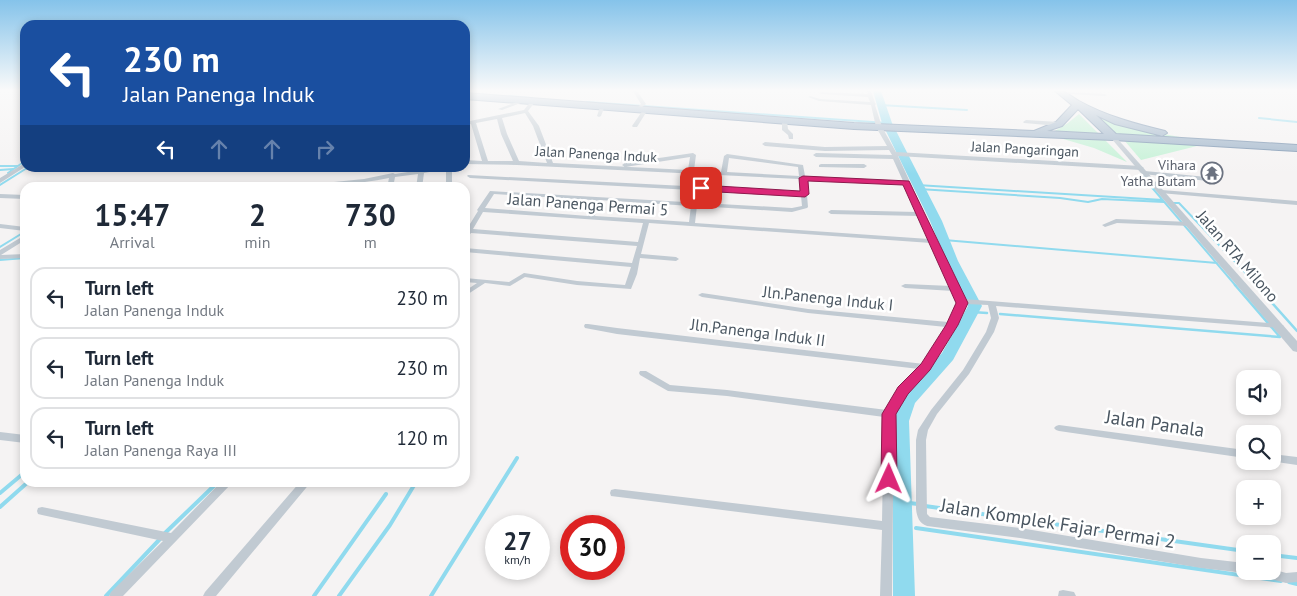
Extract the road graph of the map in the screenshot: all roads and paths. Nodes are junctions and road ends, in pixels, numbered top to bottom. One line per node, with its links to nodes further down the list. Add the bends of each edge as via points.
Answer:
1 (500, 118): 30 (street)
2 (495, 119): 11 (street)
3 (531, 119): 31 (street)
4 (638, 119): 15 (street)
5 (753, 119): 10 (highway)
6 (879, 119): 16 (street)
7 (1061, 119): 14 (highway)
8 (1094, 119): 18 (highway, Jalan RTA Milono)
9 (1112, 119): 21 (highway, via 1141,128)
10 (784, 121): 16 (highway); 19 (street, via 785,130)
11 (473, 122): 13 (street); 28 (street)
12 (1026, 122): 14 (street)
13 (470, 123)
14 (1059, 124): 17 (highway)
15 (636, 126)
16 (881, 127): 17 (highway); 24 (street)
17 (1029, 133): 18 (highway)
18 (1113, 137): 21 (highway); 37 (street, Jalan RTA Milono)
19 (791, 138)
20 (765, 144): 24 (street)
21 (1252, 145): 23 (highway)
22 (691, 147): 25 (street)
23 (1297, 148)
24 (894, 153): 27 (street); 37 (street, Jalan Pangaringan); 50 (street)
25 (693, 155): 35 (street); 39 (street)
26 (816, 155): 27 (street)
27 (860, 156): 34 (street)
28 (485, 161): 29 (street, Jalan Panenga Induk); 30 (street, Jalan Panenga Induk)
29 (470, 162)
30 (517, 163): 31 (street, Jalan Panenga Induk)
31 (551, 165): 32 (street, Jalan Panenga Induk)
32 (572, 166): 35 (street, Jalan Panenga Induk); 44 (street)
33 (821, 166): 34 (street)
34 (864, 166): 47 (street)
35 (607, 167): 39 (street, Jalan Panenga Induk)
36 (20, 168): 46 (street)
37 (1143, 171): 45 (street, Jalan Pangaringan); 52 (street, Jalan RTA Milono)
38 (405, 172): 41 (street)
39 (691, 172): 40 (street, Jalan Panenga Induk)
40 (724, 173): 43 (street, Jalan Panenga Induk); 43 (street, via 726,157 729,156 799,166)
41 (393, 175): 48 (street); 49 (street)
42 (470, 176): 44 (street)
43 (803, 178): 47 (street, Jalan Panenga Induk); 53 (street)
44 (565, 180): 51 (street)
45 (1217, 180)
46 (0, 181)
47 (869, 181): 50 (street, Jalan Panenga Induk)
48 (370, 182)
49 (391, 182)
50 (906, 183): 62 (street)
51 (623, 184): 53 (street); 57 (street)
52 (1162, 192): 58 (street); 65 (street, Jalan RTA Milono)
53 (805, 194): 59 (street, via 804,209)
54 (0, 196): 55 (street)
55 (20, 197)
56 (596, 198): 57 (street); 60 (street, via 492,192); 63 (street)
57 (618, 199): 59 (street)
58 (1297, 203)
59 (694, 204): 66 (street)
60 (480, 210): 63 (street, Jalan Panenga Permai 5); 70 (street)
61 (831, 212): 62 (street)
62 (920, 214): 73 (street)
63 (592, 218): 64 (street, Jalan Panenga Permai 5)
64 (646, 222): 66 (street, Jalan Panenga Permai 5); 74 (street)
65 (1190, 224): 67 (street, via 1116,221); 92 (street, Jalan RTA Milono)
66 (692, 225): 73 (street, Jalan Panenga Permai 5)
67 (1105, 225)
68 (0, 226): 69 (street)
69 (20, 228)
70 (470, 228)
71 (470, 234): 74 (street)
72 (20, 240): 76 (street)
73 (933, 241): 85 (street)
74 (640, 244): 78 (street)
75 (470, 250): 81 (street)
76 (0, 253)
77 (20, 256): 79 (street)
78 (637, 256): 80 (street); 81 (street)
79 (0, 257)
80 (676, 259)
81 (635, 265): 83 (street, via 630,284 626,287 526,275 510,284)
82 (470, 280): 83 (street)
83 (484, 281): 86 (street)
84 (905, 286): 85 (street)
85 (956, 290): 88 (street)
86 (470, 291)
87 (702, 295): 90 (street, Jln.Panenga Induk I, via 808,311)
88 (964, 301): 89 (street); 90 (street)
89 (991, 303): 92 (street); 109 (street, Jalan Komplek Fajar Permai 2, via 995,318 990,332 966,372 923,430 921,509 924,518)
90 (952, 325): 94 (street)
91 (588, 326): 94 (street, Jln.Panenga Induk II)
92 (1280, 326): 93 (street, Jalan RTA Milono)
93 (1297, 348)
94 (926, 367): 96 (street, via 903,391)
95 (643, 373): 96 (street, via 662,387)
96 (889, 414): 107 (street)
97 (1059, 428): 100 (street, Jalan Panala)
98 (0, 436): 99 (street)
99 (20, 438)
100 (1236, 453)
101 (1281, 459): 102 (street)
102 (1297, 461)
103 (223, 487): 108 (street)
104 (302, 487): 113 (street)
105 (614, 493): 107 (street)
106 (42, 511): 108 (street)
107 (888, 526): 114 (street)
108 (173, 538): 112 (street)
109 (1236, 567)
110 (1281, 577): 111 (street)
111 (1297, 577)
112 (115, 596)
113 (209, 596)
114 (886, 596)

